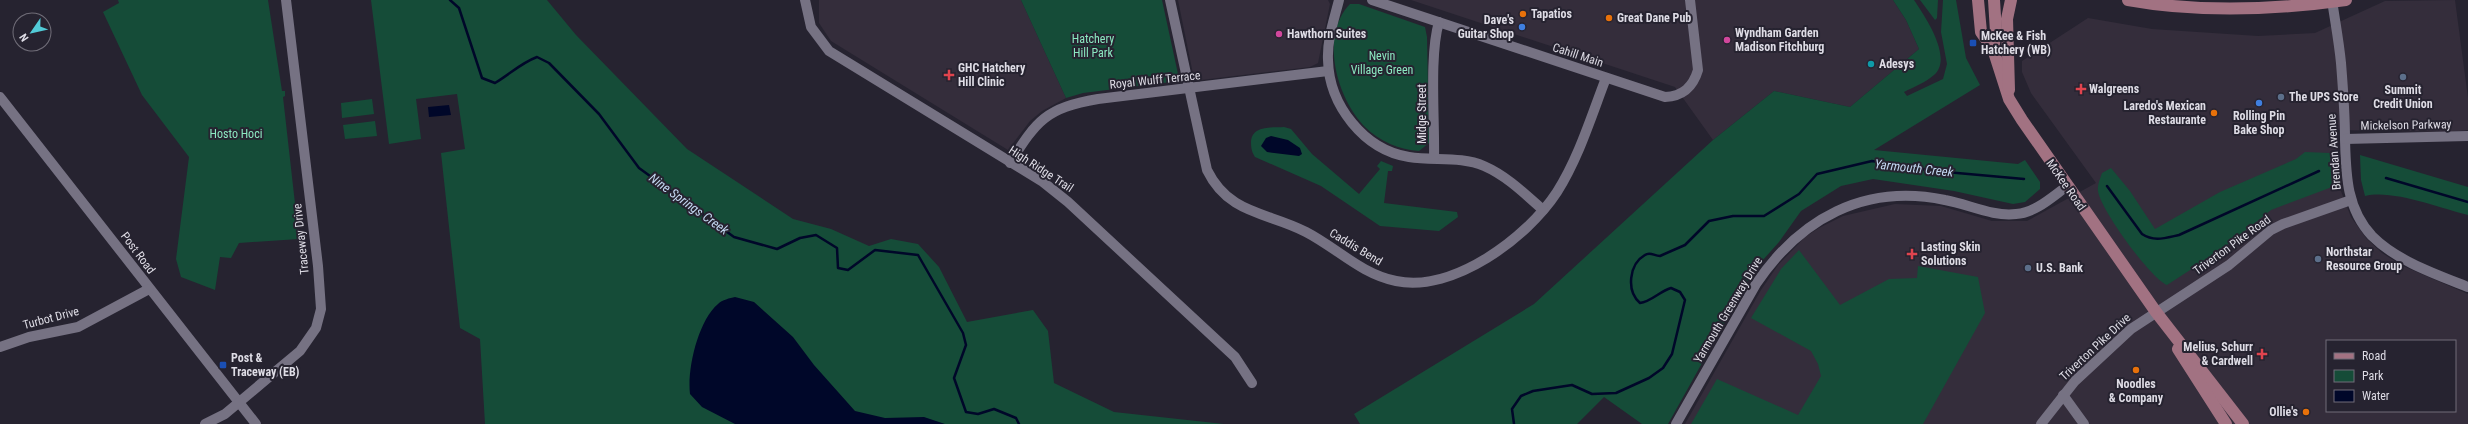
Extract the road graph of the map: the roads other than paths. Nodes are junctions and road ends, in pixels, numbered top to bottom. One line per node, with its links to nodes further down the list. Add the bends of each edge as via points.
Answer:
1 (286, 0): 33 (street, Traceway Drive, via 321,309 316,328 300,351)
2 (805, 0): 23 (street, High Ridge Trail, via 811,27 829,50)
3 (1170, 0): 17 (street, Caddis Bend)
4 (1339, 0): 15 (street, via 1329,38)
5 (1372, 0): 13 (street, Cahill Main)
6 (1690, 0): 16 (street, Cahill Main, via 1698,70 1687,90 1679,95 1665,97)
7 (1978, 0): 14 (main road, McKee Road, via 1981,32)
8 (1994, 0): 14 (main road, McKee Road, via 1996,32)
9 (2011, 0): 19 (main road, via 2007,19)
10 (2128, 0): 12 (main road, via 2218,9)
11 (2346, 0): 12 (main road)
12 (2332, 1): 21 (street, Brendan Avenue, via 2341,63)
13 (1439, 22): 16 (street, Cahill Main); 22 (street, Midge Street, via 1435,58)
14 (1993, 49): 19 (main road, McKee Road)
15 (1328, 71): 17 (street, Royal Wulff Terrace); 22 (street, via 1344,111 1364,136 1396,154)
16 (1606, 78): 26 (street, Caddis Bend, via 1584,138 1558,190)
17 (1190, 89): 23 (street, Royal Wulff Terrace, via 1098,99 1064,106 1048,115 1031,130); 26 (street, Caddis Bend, via 1207,170 1224,194 1249,211 1300,229 1361,268 1383,278 1409,283 1429,283 1459,274 1509,241)
18 (0, 97): 28 (street, Post Road)
19 (2009, 99): 24 (main road, McKee Road)
20 (2468, 136): 21 (street, Mickelson Parkway)
21 (2345, 139): 25 (street, Brendan Avenue, via 2346,181)
22 (1434, 158): 26 (street, via 1484,166 1514,185)
23 (1010, 163): 31 (street, High Ridge Trail, via 1043,182 1121,249 1235,357)
24 (2066, 187): 29 (main road, McKee Road); 36 (street, Yarmouth Greenway Drive, via 2042,204 2017,214 1992,212 1926,196 1904,195 1852,205 1831,213 1808,227 1770,262)
25 (2351, 200): 27 (street, Brendan Avenue, via 2360,220 2385,247 2401,257); 29 (street, Triverton Pike Road, via 2272,230 2230,265)
26 (1543, 210)
27 (2468, 287)
28 (149, 289): 30 (street, Turbot Drive, via 78,327 29,336); 33 (street, Post Road)
29 (2156, 312): 32 (street, Triverton Pike Drive, via 2131,328); 39 (main road, McKee Road); 40 (main road, McKee Road)
30 (0, 347)
31 (1252, 383)
32 (2063, 395): 37 (street, Triverton Pike Drive); 38 (street)
33 (239, 402): 34 (street, Traceway Drive, via 225,414); 35 (street, Post Road)
34 (205, 424)
35 (256, 424)
36 (1676, 424)
37 (2041, 424)
38 (2084, 424)
39 (2226, 424)
40 (2243, 424)

